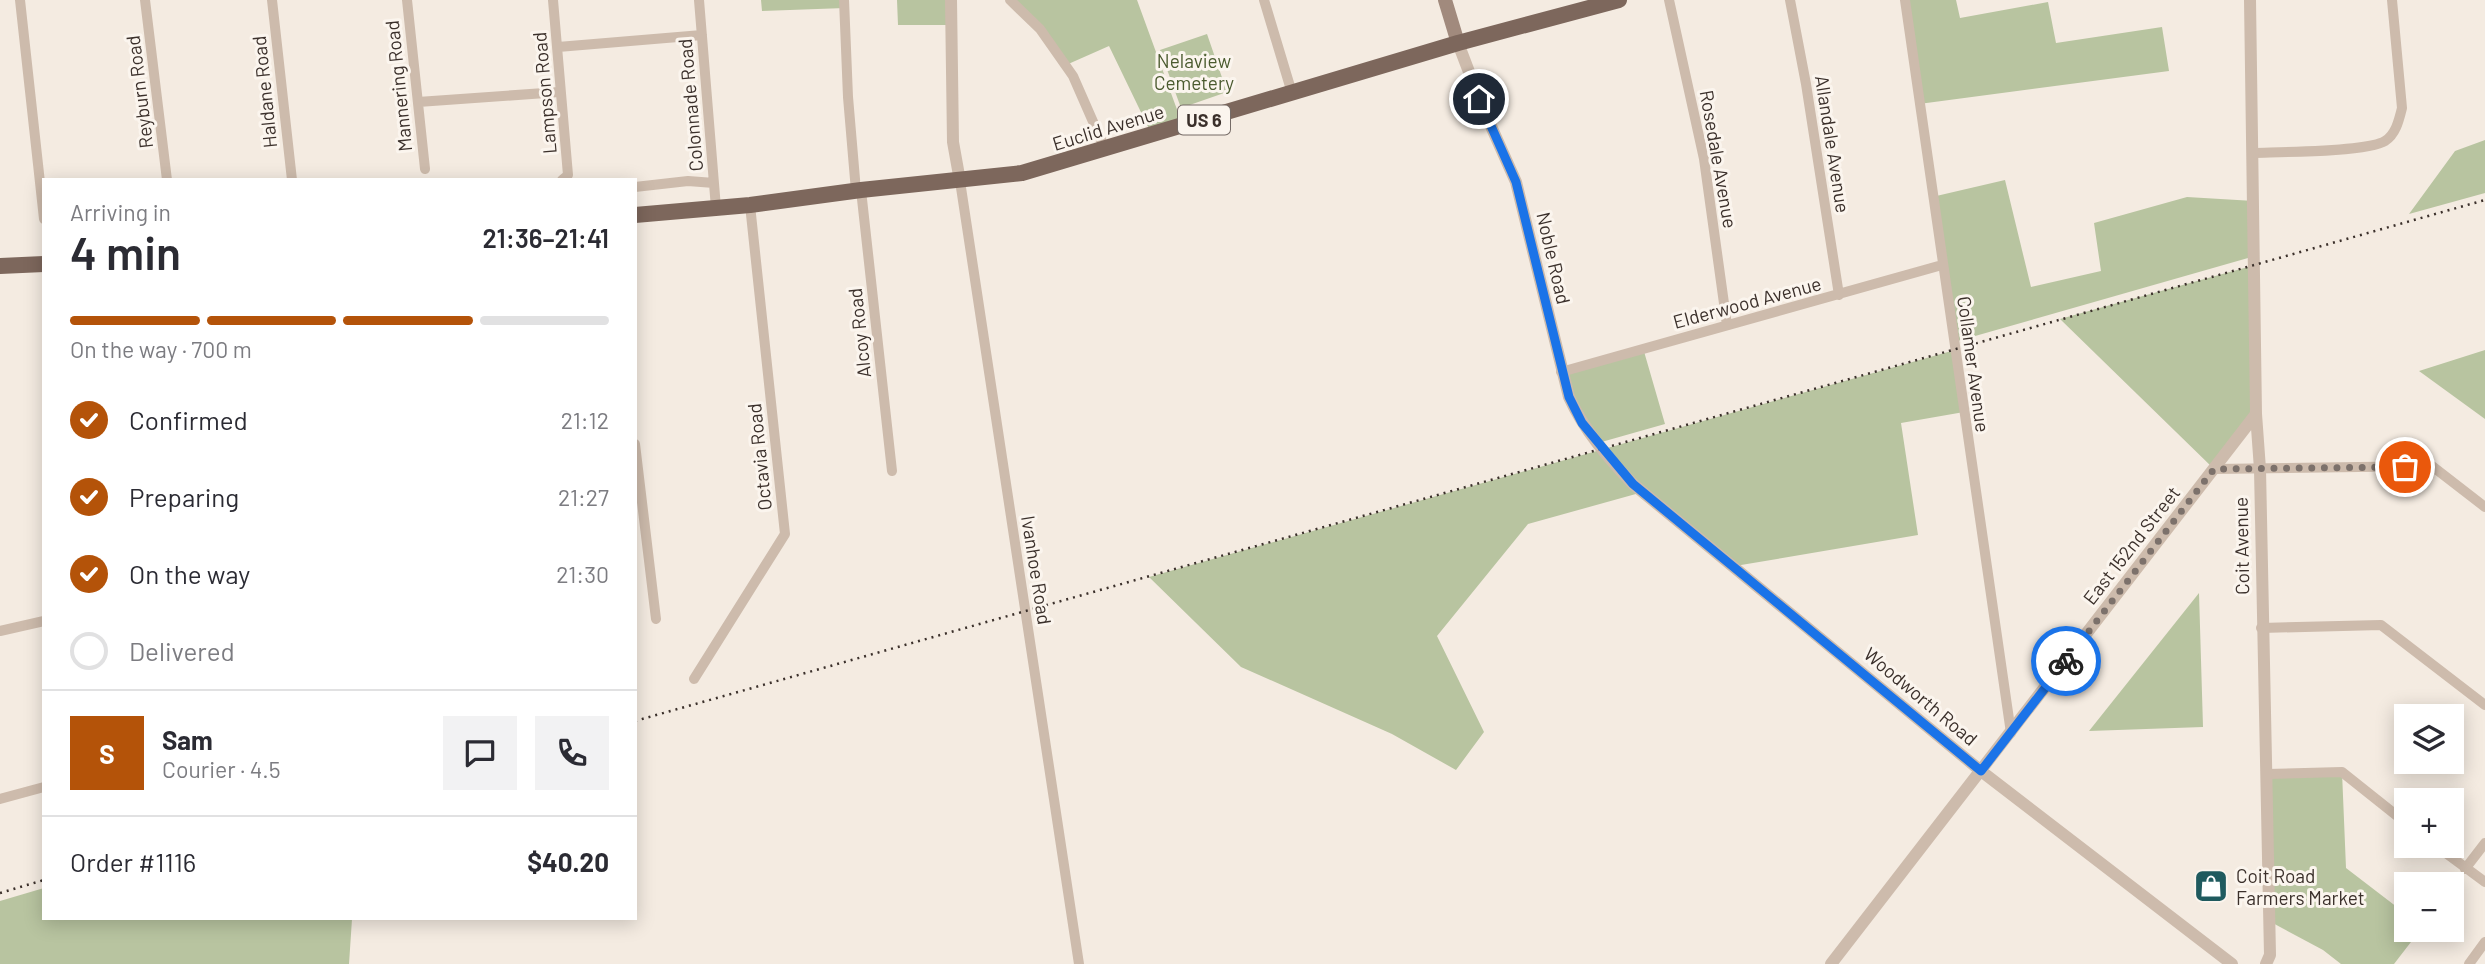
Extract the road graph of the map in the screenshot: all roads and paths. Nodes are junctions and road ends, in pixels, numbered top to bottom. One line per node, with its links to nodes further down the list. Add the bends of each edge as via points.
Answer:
1 (20, 0): 34 (street)
2 (145, 0): 27 (street, Reyburn Road)
3 (272, 0): 28 (street, Haldane Road)
4 (407, 0): 23 (street, Mannering Road)
5 (553, 0): 20 (street, Lampson Road)
6 (699, 0): 18 (street, Colonnade Road)
7 (844, 0): 33 (street, Alcoy Road, via 848,97)
8 (951, 0): 30 (street, via 953,142)
9 (1010, 0): 24 (street, via 1040,29 1073,76)
10 (1264, 0): 22 (street)
11 (1445, 0): 19 (main road, Noble Road)
12 (1619, 0): 19 (main road, Euclid Avenue / US 6)
13 (1669, 0): 42 (street, Rosedale Avenue, via 1704,159)
14 (1790, 0): 41 (street, Allandale Avenue)
15 (1905, 0): 39 (street, Collamer Avenue)
16 (2250, 0): 25 (street, Coit Avenue)
17 (2392, 0): 25 (street, via 2402,108 2391,136 2371,147)
18 (702, 35): 20 (street); 31 (street, Colonnade Road)
19 (1458, 43): 22 (main road, Euclid Avenue / US 6); 43 (street, Noble Road, via 1516,182)
20 (558, 47): 21 (street, Lampson Road)
21 (559, 92): 23 (street); 29 (street, Lampson Road)
22 (1292, 93): 24 (main road, Euclid Avenue / US 6)
23 (418, 102): 26 (street, Mannering Road)
24 (1105, 149): 30 (main road, Euclid Avenue / US 6, via 1022,173)
25 (2253, 153): 44 (street, Coit Avenue)
26 (425, 169)
27 (167, 178)
28 (292, 178)
29 (569, 178)
30 (960, 181): 33 (main road, Euclid Avenue / US 6); 68 (street, Ivanhoe Road)
31 (714, 183): 32 (street); 36 (street, Colonnade Road)
32 (637, 187)
33 (859, 190): 35 (main road, Euclid Avenue / US 6); 49 (street, Alcoy Road)
34 (42, 201)
35 (750, 205): 36 (main road, Euclid Avenue / US 6); 55 (street, Octavia Road, via 785,534)
36 (716, 208): 37 (main road, Euclid Avenue / US 6)
37 (637, 215)
38 (42, 264): 40 (main road)
39 (1942, 265): 41 (street, Elderwood Avenue); 57 (street, Collamer Avenue)
40 (0, 266)
41 (1839, 295): 42 (street, Elderwood Avenue)
42 (1727, 324): 43 (street, Elderwood Avenue)
43 (1561, 372): 45 (street, Noble Road, via 1575,410)
44 (2256, 414): 47 (street, East 152nd Street); 48 (street, Coit Avenue)
45 (1598, 443): 58 (street, Woodworth Road, via 1633,484)
46 (637, 460): 51 (street)
47 (2214, 469): 48 (street); 57 (street, East 152nd Street)
48 (2259, 469): 50 (street, via 2432,466); 53 (street, Coit Avenue)
49 (892, 471)
50 (2485, 507)
51 (656, 619)
52 (42, 621): 54 (street)
53 (2261, 628): 56 (street, via 2381,625); 59 (street, Coit Avenue)
54 (0, 631)
55 (694, 679)
56 (2485, 705)
57 (2011, 733): 58 (street, East 152nd Street)
58 (1981, 771): 69 (street, East 152nd Street); 70 (street, Woodworth Road)
59 (2267, 774): 62 (street, via 2342,772); 71 (street, Coit Avenue, via 2270,956)
60 (42, 788): 61 (street)
61 (0, 799)
62 (2394, 813)
63 (2485, 844): 65 (street)
64 (2451, 858): 65 (street)
65 (2465, 869): 66 (street)
66 (2485, 882)
67 (2485, 942): 72 (street)
68 (1079, 964)
69 (1831, 964)
70 (2232, 964)
71 (2266, 964)
72 (2469, 964)

